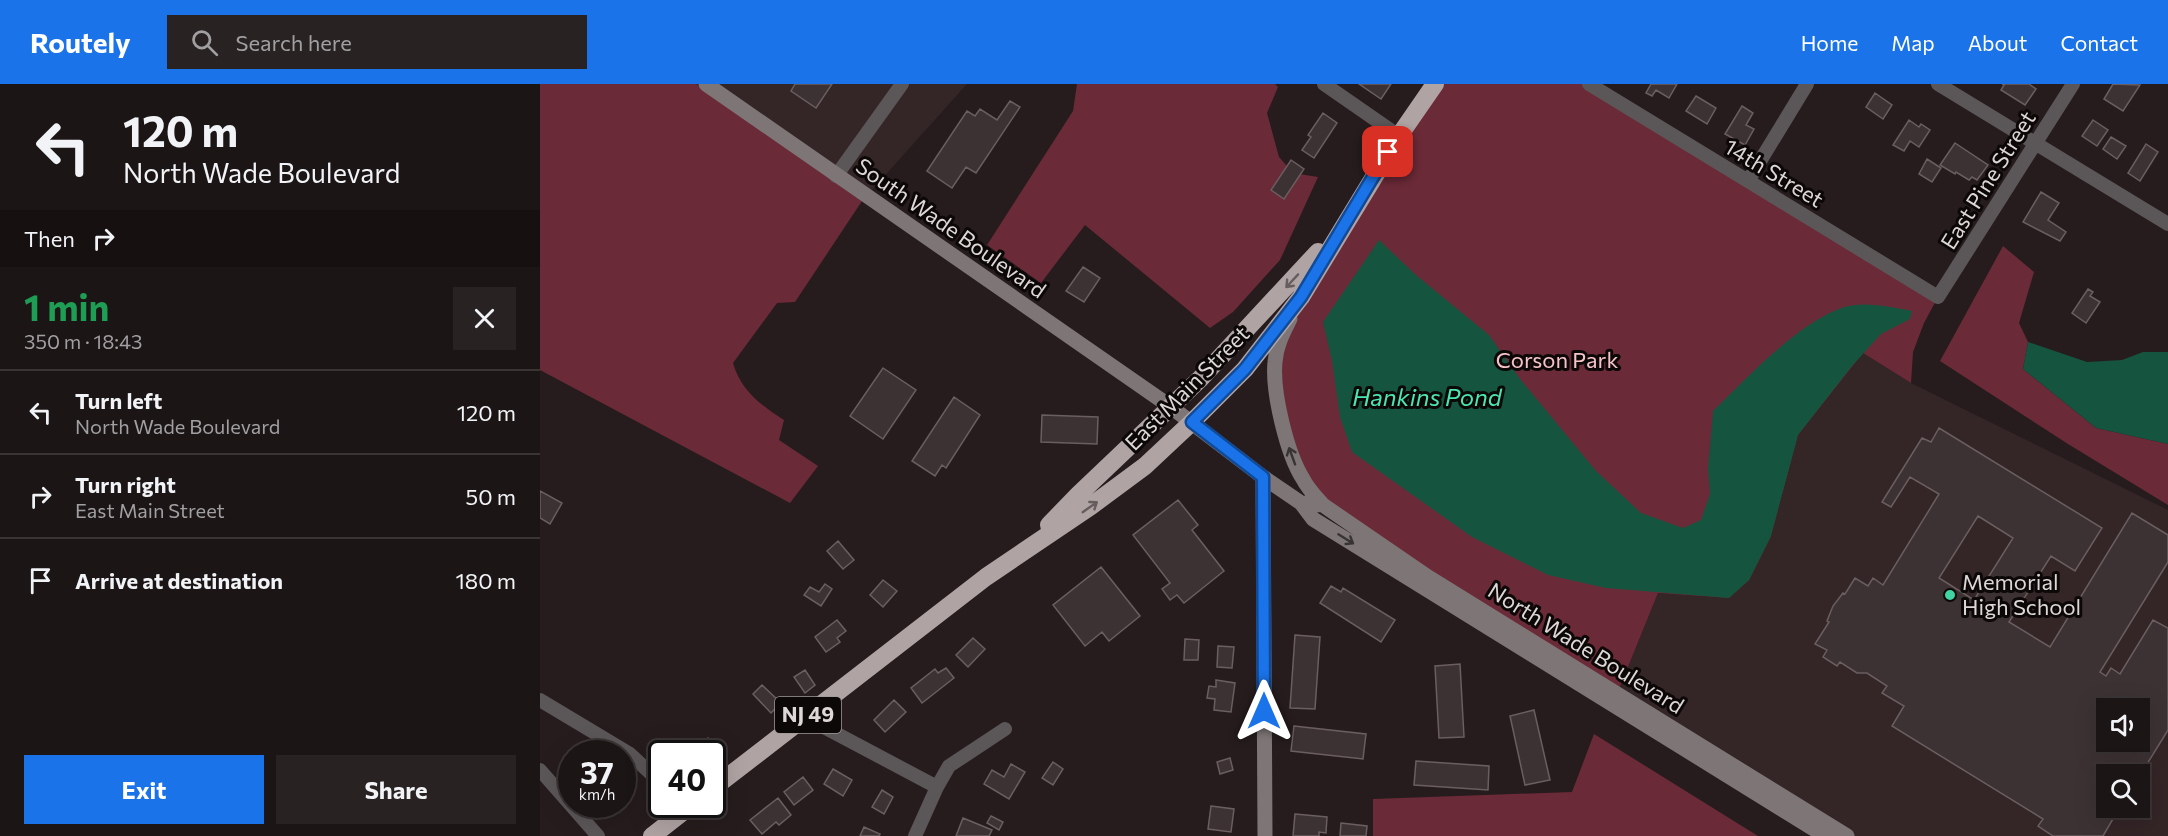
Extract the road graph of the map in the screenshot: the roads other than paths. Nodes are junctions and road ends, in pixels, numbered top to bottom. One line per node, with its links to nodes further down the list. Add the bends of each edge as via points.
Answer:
1 (706, 84): 11 (main road, South Wade Boulevard)
2 (902, 84): 11 (street)
3 (1324, 84): 9 (street)
4 (1435, 84): 9 (highway, East Main Street / NJ 49)
5 (1589, 84): 12 (street, 14th Street)
6 (1807, 84): 12 (street)
7 (1938, 84): 10 (street)
8 (2073, 84): 10 (street, East Pine Street)
9 (1399, 135): 13 (highway, East Main Street / NJ 49)
10 (2037, 144): 14 (street); 16 (street, East Pine Street)
11 (836, 176): 17 (main road, South Wade Boulevard)
12 (1748, 181): 16 (street, 14th Street)
13 (1345, 222): 15 (highway, East Main Street / NJ 49); 17 (highway, East Main Street / NJ 49, one-way to 17)
14 (2168, 224)
15 (1301, 297): 18 (highway, East Main Street / NJ 49, via 1245,369); 21 (main road, one-way to 15, via 1294,462 1277,395 1278,345)
16 (1938, 297)
17 (1171, 407): 18 (main road, North Wade Boulevard); 22 (highway, East Main Street / NJ 49)
18 (1192, 422): 19 (main road, North Wade Boulevard); 22 (highway, East Main Street / NJ 49, one-way to 18, via 1144,466)
19 (1263, 477): 20 (main road, North Wade Boulevard); 34 (main road)
20 (1301, 502): 21 (main road, North Wade Boulevard); 35 (main road, North Wade Boulevard, one-way to 35, via 1313,519)
21 (1323, 505): 36 (main road, North Wade Boulevard, via 1428,576)
22 (1024, 551): 24 (highway, East Main Street / NJ 49)
23 (540, 700): 27 (street, via 630,754)
24 (805, 717): 28 (highway, East Main Street / NJ 49); 29 (street)
25 (1005, 729): 29 (street, via 949,766)
26 (540, 770): 31 (street)
27 (648, 771)
28 (726, 778)
29 (937, 787): 33 (street)
30 (673, 818): 32 (highway)
31 (598, 836)
32 (652, 836)
33 (915, 836)
34 (1265, 836)
35 (1825, 836)
36 (1846, 836)

